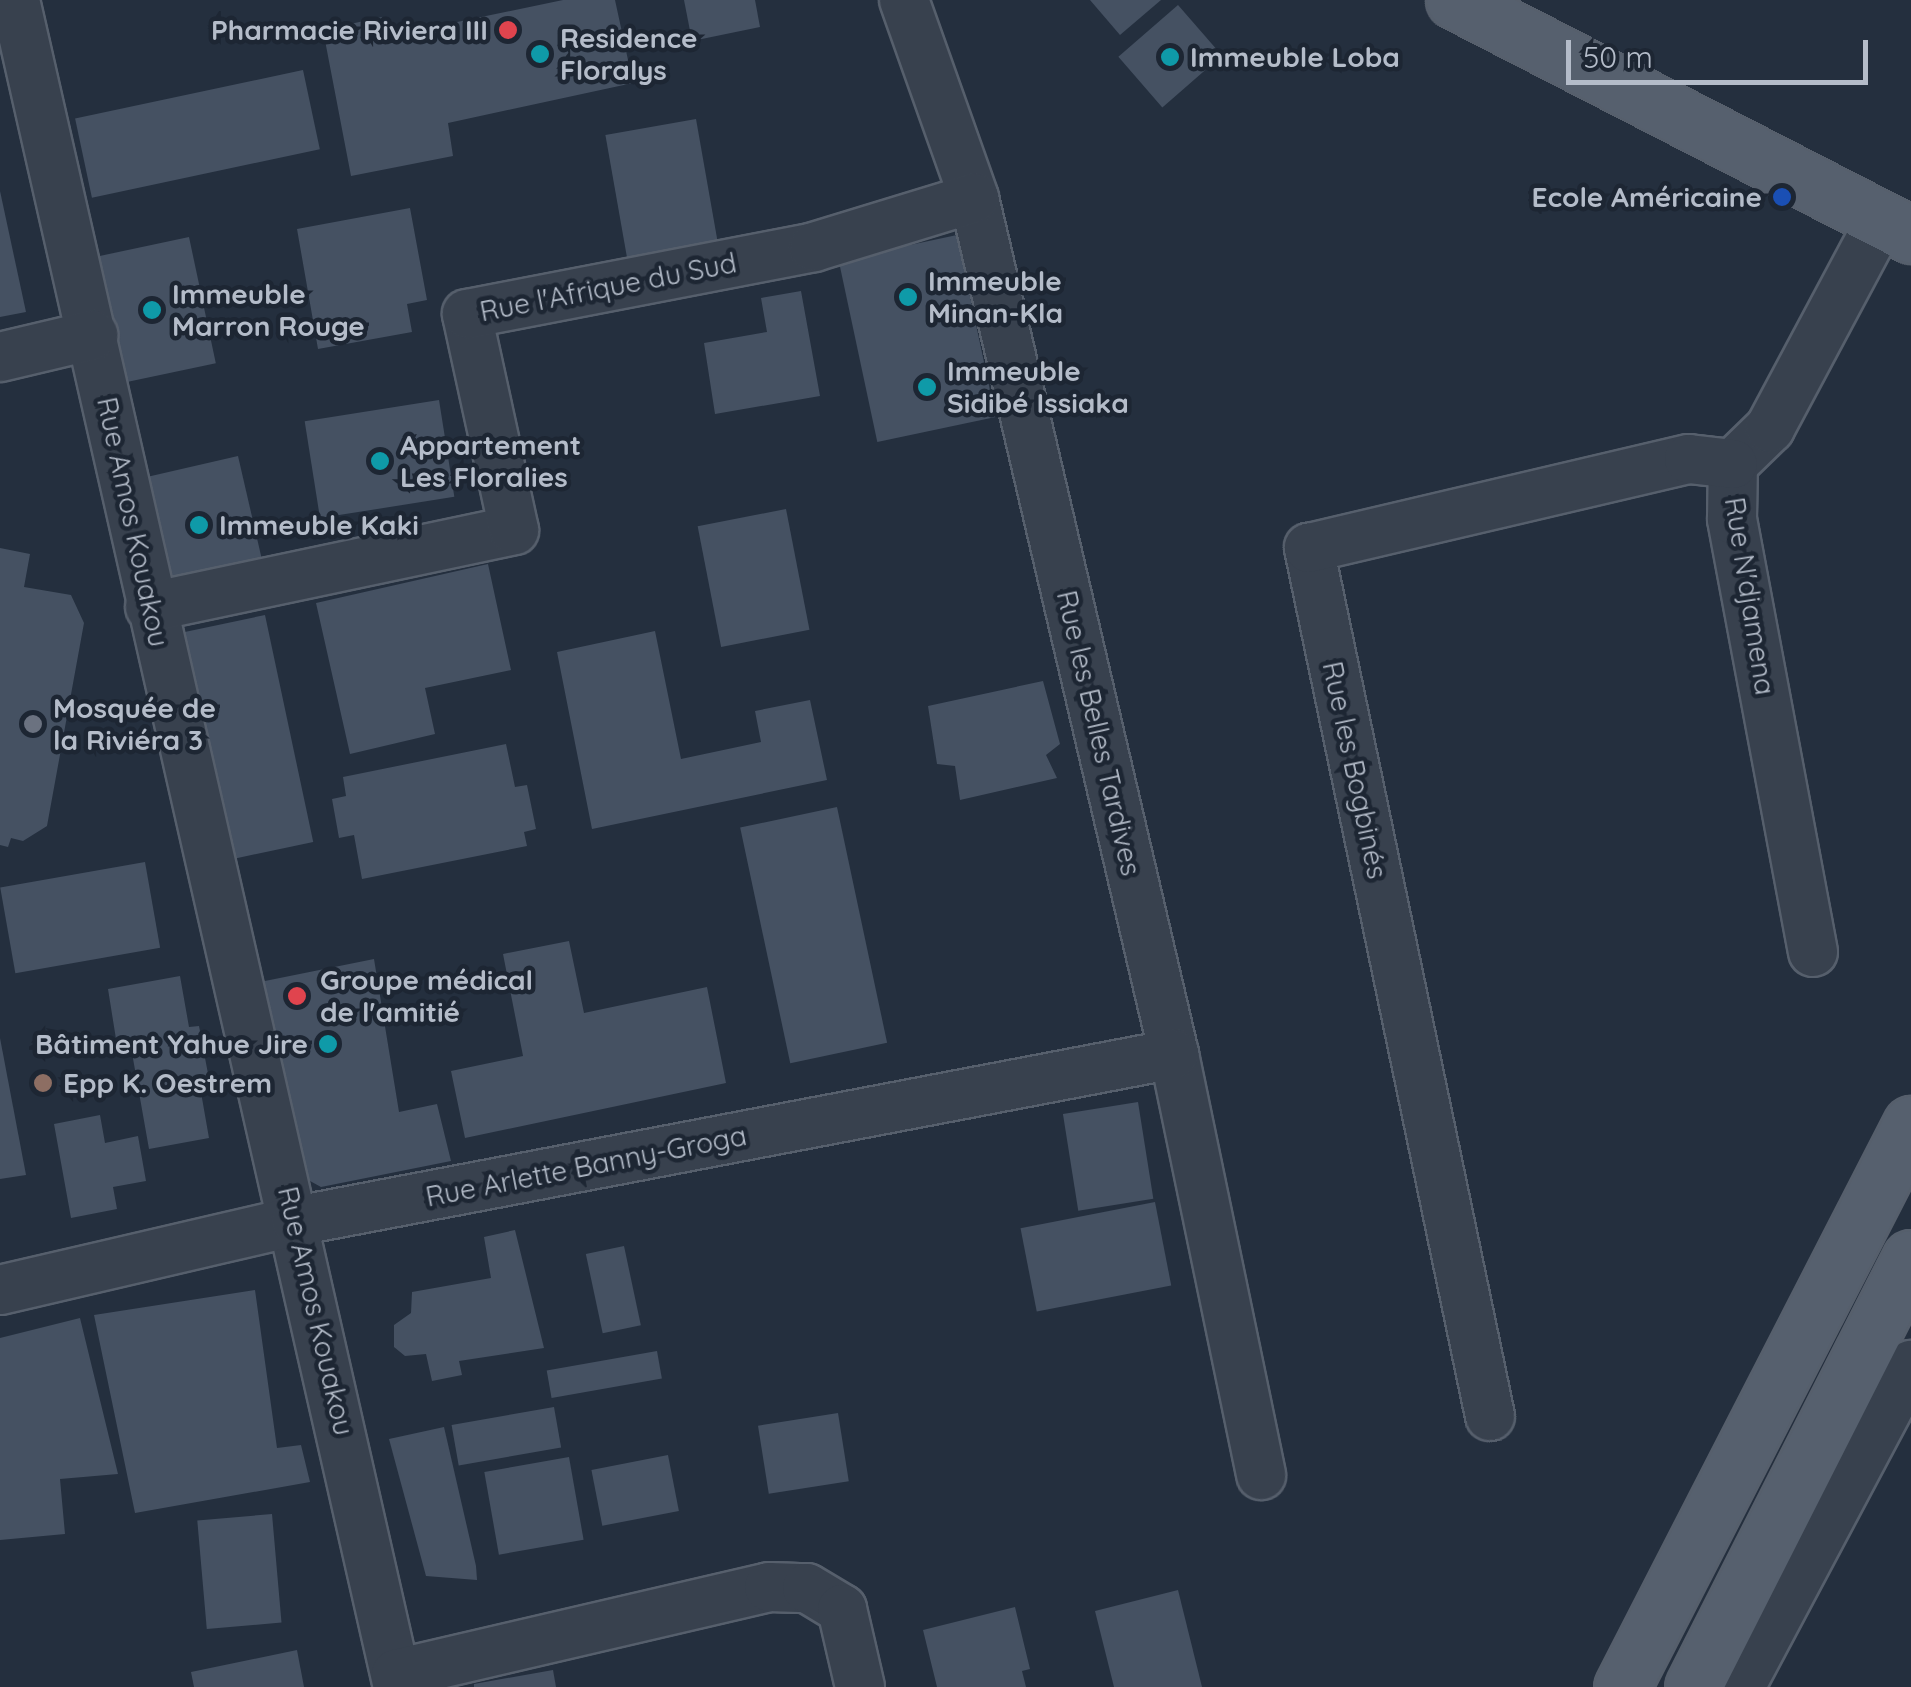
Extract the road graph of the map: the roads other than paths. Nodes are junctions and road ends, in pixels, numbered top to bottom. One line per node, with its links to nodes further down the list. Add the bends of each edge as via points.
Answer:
1 (15, 0): 6 (street, Rue Amos Kouakou)
2 (904, 0): 4 (street, Rue les Belles Tardives)
3 (1454, 0): 5 (main road)
4 (974, 198): 9 (street, Rue l'Afrique du Sud, via 814,247 467,314 514,530); 11 (street, Rue les Belles Tardives)
5 (1902, 225): 8 (street, Rue N'djamena, via 1770,428)
6 (93, 335): 7 (street); 9 (street, Rue Amos Kouakou)
7 (0, 356)
8 (1732, 464): 10 (street, Rue N'djamena, via 1732,520); 17 (street, Rue les Bogbinés, via 1689,460 1308,548)
9 (150, 607): 13 (street, Rue Amos Kouakou)
10 (1813, 952)
11 (1174, 1054): 13 (street, Rue Arlette Banny-Groga); 18 (street, Rue les Belles Tardives)
12 (1911, 1124): 21 (main road)
13 (296, 1220): 15 (street, Rue Arlette Banny-Groga); 19 (street, Rue Amos Kouakou)
14 (1911, 1258): 22 (main road)
15 (0, 1290)
16 (1911, 1364): 23 (street)
17 (1490, 1416)
18 (1261, 1475)
19 (397, 1680): 20 (street, via 769,1587 808,1588 842,1610)
20 (860, 1687)
21 (1622, 1687)
22 (1694, 1687)
23 (1740, 1687)

